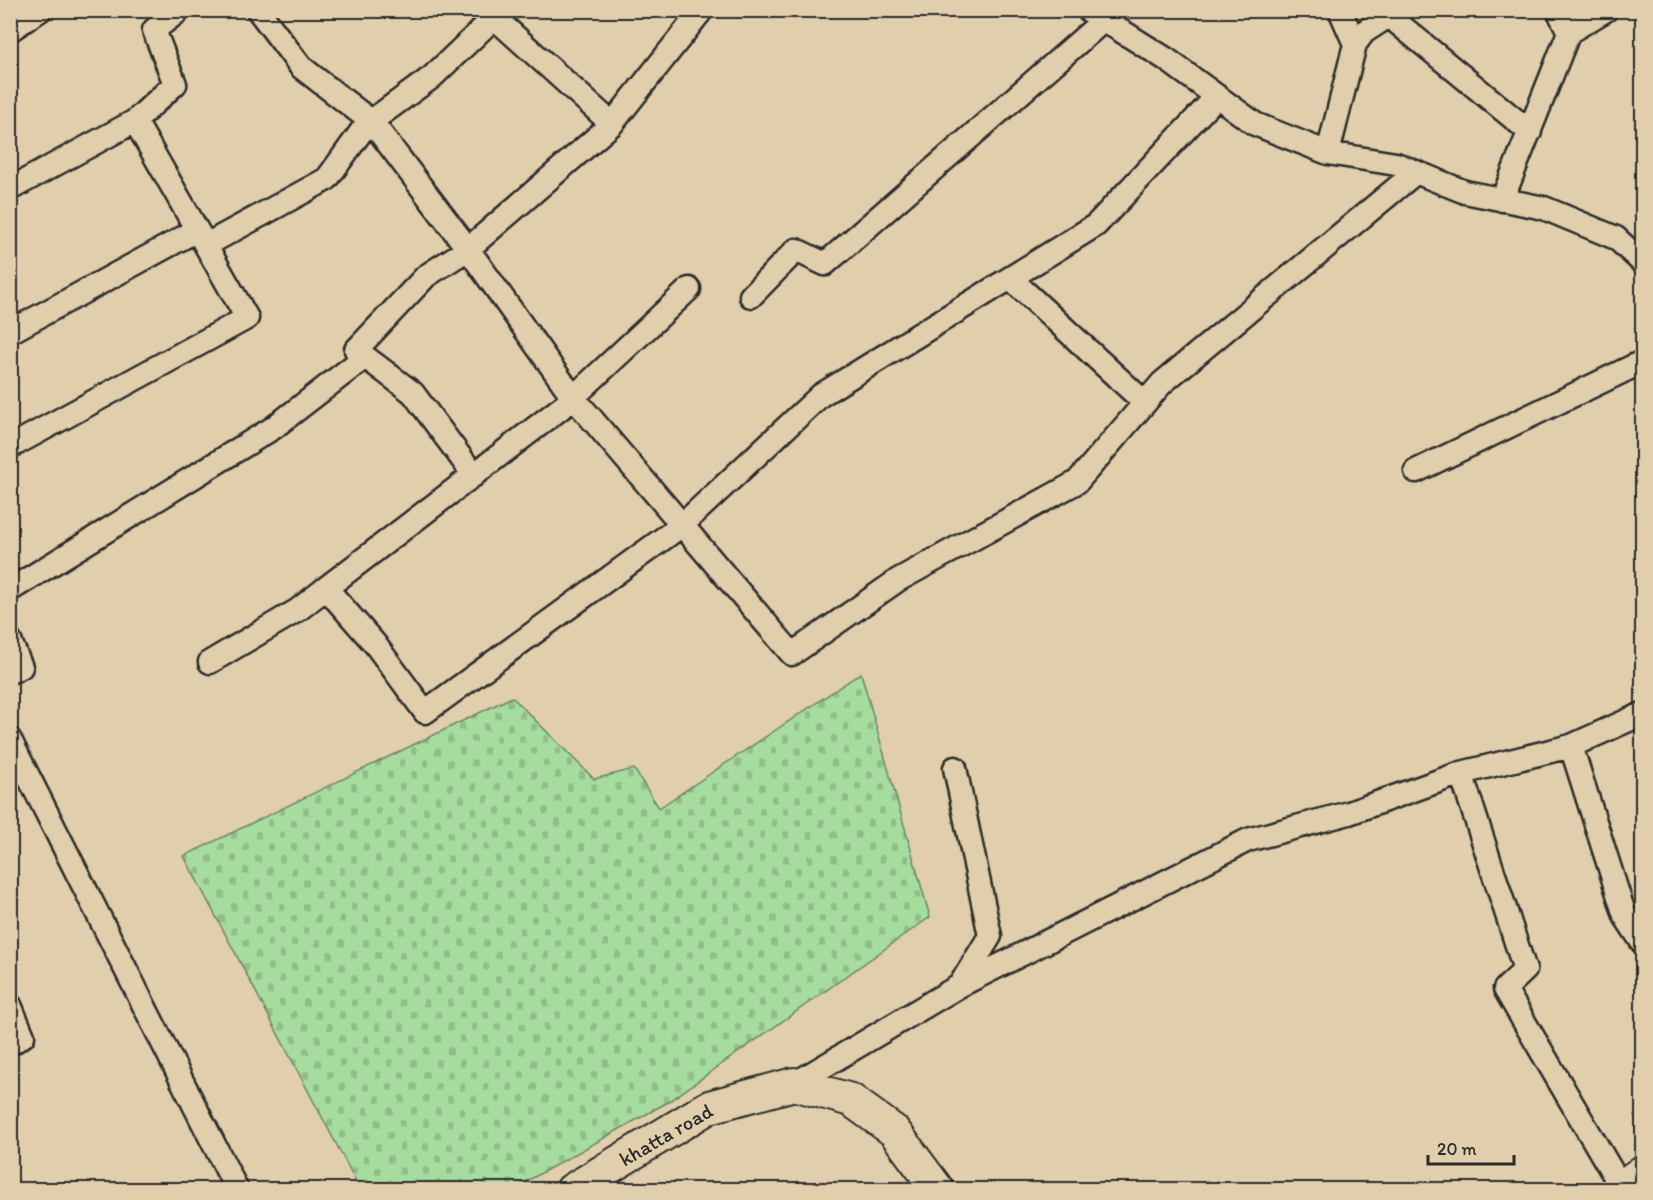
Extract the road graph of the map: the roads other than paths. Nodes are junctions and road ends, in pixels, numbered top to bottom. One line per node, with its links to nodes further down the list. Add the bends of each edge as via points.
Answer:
1 (40, 10): 11 (street)
2 (258, 10): 16 (street, via 301,67)
3 (702, 10): 17 (street)
4 (1340, 10): 13 (street)
5 (1558, 10): 12 (street)
6 (1606, 10): 12 (street)
7 (177, 11): 15 (street, via 154,30 175,84)
8 (494, 13): 16 (street, via 432,77); 17 (street)
9 (1393, 13): 13 (street, via 1364,32); 18 (street)
10 (1096, 15): 14 (street); 28 (street, via 825,264 796,250)
11 (10, 30)
12 (1569, 32): 18 (street)
13 (1355, 44): 19 (street)
14 (1217, 96): 19 (street, via 1255,124); 26 (street, via 1096,225)
15 (135, 121): 21 (street); 23 (street)
16 (372, 122): 23 (street, via 327,179); 24 (street)
17 (612, 124): 24 (street)
18 (1530, 132): 22 (street)
19 (1328, 153): 20 (street, via 1396,164)
20 (1416, 172): 22 (street, via 1465,192); 33 (street, via 1162,383)
21 (10, 189)
22 (1502, 200): 25 (street, via 1544,208 1616,238)
23 (202, 238): 29 (street); 34 (street, via 247,318)
24 (468, 249): 30 (street, via 426,276 356,350); 32 (street)
25 (1642, 262)
26 (1010, 278): 33 (street); 37 (street, via 821,395)
27 (689, 289): 32 (street)
28 (751, 296)
29 (10, 332)
30 (365, 357): 36 (street, via 413,393); 39 (street, via 273,428)
31 (1642, 362): 35 (street)
32 (573, 397): 36 (street); 37 (street)
33 (1145, 403): 37 (street, via 1077,482 898,580 792,654)
34 (10, 447)
35 (1416, 471)
36 (473, 476): 38 (street)
37 (682, 525): 38 (street, via 425,712 375,644)
38 (326, 588): 41 (street, via 298,610)
39 (10, 590)
40 (10, 641): 42 (street, via 21,667)
41 (210, 662)
42 (10, 672)
43 (1642, 714): 45 (street)
44 (10, 740): 54 (street)
45 (1571, 746): 47 (street); 48 (street, via 1624,916)
46 (955, 768): 49 (street, via 990,936)
47 (1461, 772): 49 (street, via 1349,813 1248,840); 53 (street, via 1525,970 1505,989)
48 (1642, 942)
49 (959, 986): 52 (street)
50 (10, 1005): 51 (street, via 23,1036)
51 (10, 1044)
52 (794, 1084): 55 (street, khatta road, via 709,1107); 56 (street, via 851,1100 877,1118 894,1131)
53 (1627, 1183)
54 (237, 1190)
55 (572, 1190)
56 (938, 1190)

